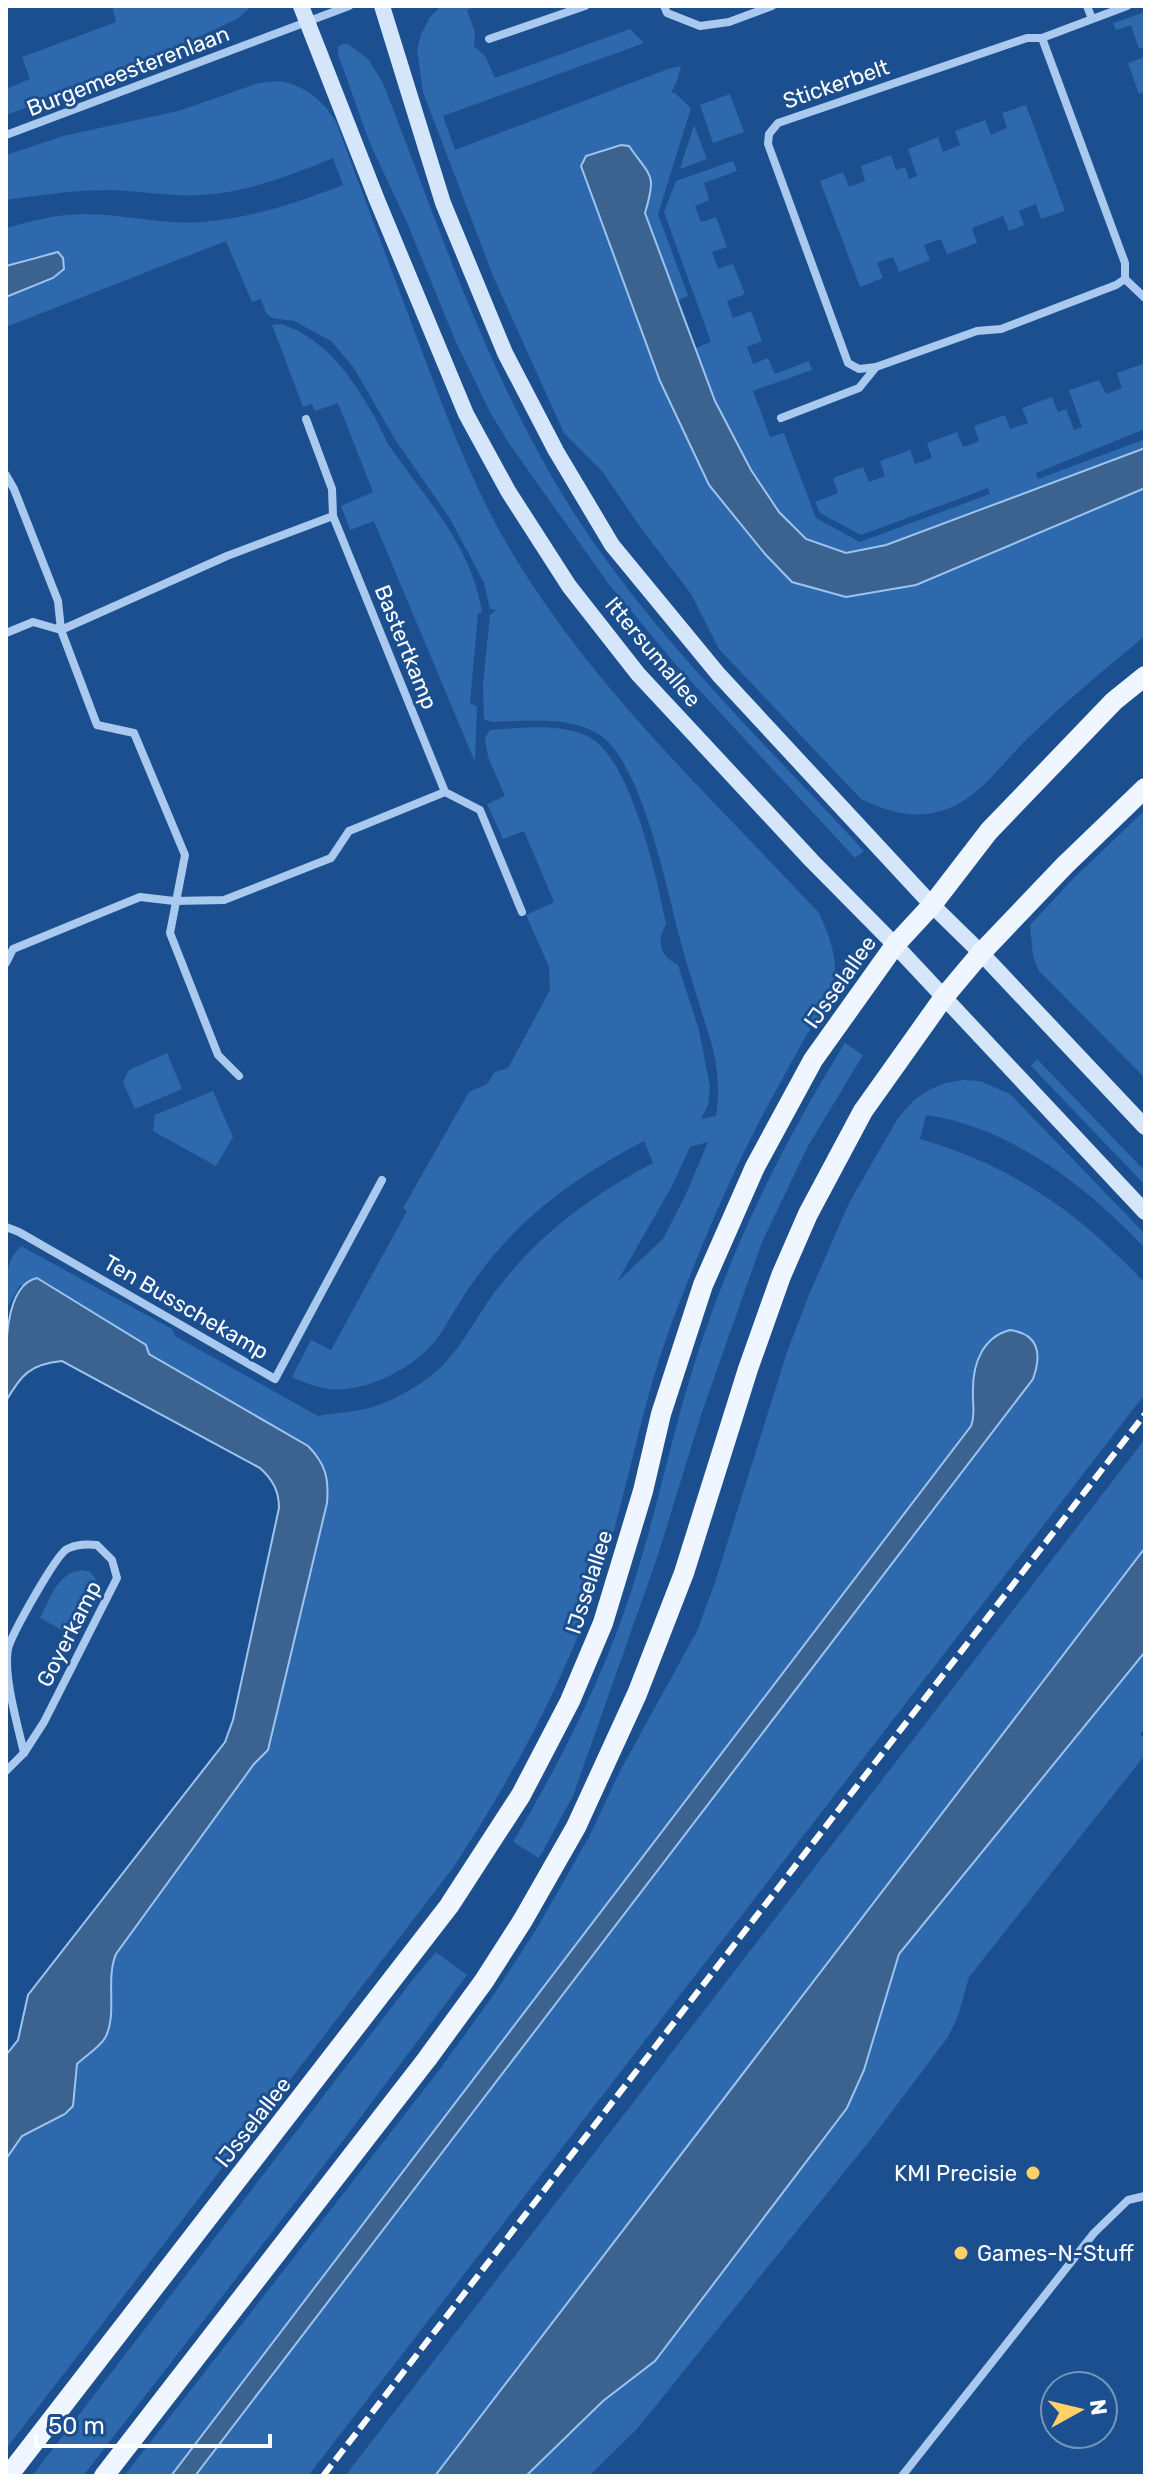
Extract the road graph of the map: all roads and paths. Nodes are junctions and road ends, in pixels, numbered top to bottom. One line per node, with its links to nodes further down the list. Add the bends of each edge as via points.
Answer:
1 (349, 6): 8 (street, Burgemeesterenlaan)
2 (382, 6): 26 (street, Ittersumallee, via 443,203 505,353 612,545 719,675)
3 (585, 6): 11 (street)
4 (664, 6): 5 (street, via 667,13 700,26)
5 (772, 6)
6 (1087, 6): 9 (street)
7 (1127, 6): 9 (street, Stickerbelt)
8 (304, 14): 12 (street, Burgemeesterenlaan); 28 (street, Ittersumallee, via 466,414 508,491 569,586 638,674)
9 (1092, 19): 10 (street, Stickerbelt)
10 (1042, 38): 13 (street, via 1125,263); 15 (street, Stickerbelt, via 1027,38 778,123 769,134 768,144 848,363 859,369)
11 (489, 39)
12 (6, 135)
13 (1125, 279): 14 (street); 15 (street, via 1001,329 977,331)
14 (1145, 298)
15 (876, 367): 16 (street, via 859,388)
16 (781, 418)
17 (306, 419): 19 (street, Bastertkamp, via 332,489)
18 (6, 475): 20 (street, via 58,601)
19 (333, 516): 20 (street, via 227,556); 24 (street, Bastertkamp)
20 (61, 630): 21 (street, via 33,622); 25 (street, via 97,725 134,733 149,767 185,855)
21 (6, 633)
22 (1145, 676): 26 (main road, IJsselallee, via 1114,701 989,831)
23 (1145, 788): 29 (main road)
24 (445, 792): 25 (street, via 349,831 331,858 291,875 224,900); 27 (street, via 480,810)
25 (174, 901): 30 (street, via 140,897 13,949); 32 (street, via 170,933 218,1055)
26 (932, 905): 28 (main road, IJsselallee); 29 (street, Ittersumallee)
27 (522, 912)
28 (895, 945): 31 (street, Ittersumallee); 40 (main road, IJsselallee, via 813,1060 724,1234 681,1347 603,1623 521,1795 449,1906)
29 (981, 953): 31 (main road); 33 (street, Ittersumallee)
30 (6, 963)
31 (944, 997): 35 (street, Ittersumallee); 41 (main road, via 863,1111 808,1214 748,1369 707,1507 659,1638 599,1778 552,1870 484,1981 427,2059)
32 (239, 1076)
33 (1145, 1127)
34 (382, 1180): 36 (street, Ten Busschekamp, via 275,1379)
35 (1145, 1212)
36 (6, 1227)
37 (24, 1753): 37 (street, Goyerkamp, via 117,1578 112,1560 97,1545 63,1550 7,1651); 38 (street, Goyerkamp)
38 (6, 1771)
39 (1145, 2196): 42 (street, via 1128,2200 1094,2233)
40 (8, 2476)
41 (104, 2476)
42 (902, 2476)

